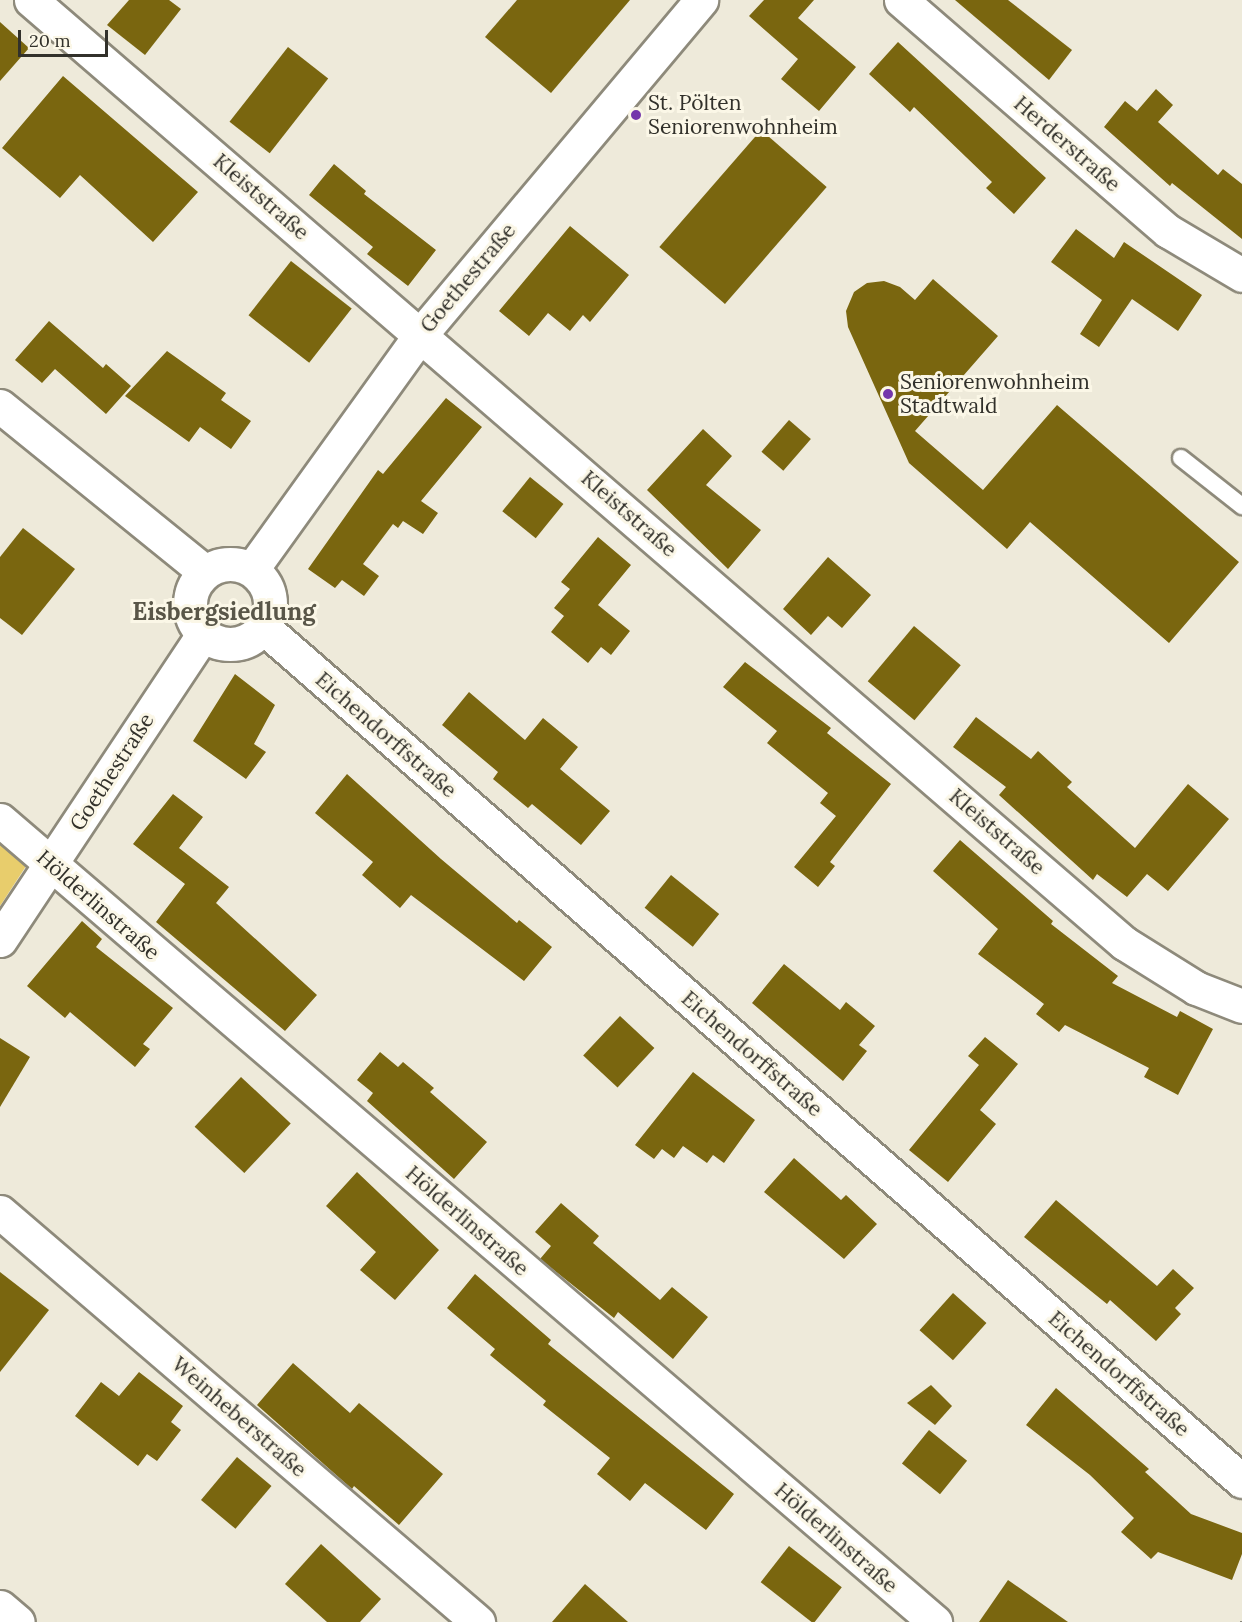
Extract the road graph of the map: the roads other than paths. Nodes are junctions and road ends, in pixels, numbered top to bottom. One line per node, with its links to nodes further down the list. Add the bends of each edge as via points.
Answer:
1 (31, 0): 5 (street, Kleiststraße)
2 (701, 0): 5 (street, Goethestraße)
3 (901, 0): 4 (street, Herderstraße, via 1168,231)
4 (1242, 275)
5 (421, 334): 9 (street, Goethestraße); 16 (street, Kleiststraße, via 1124,943 1196,988)
6 (0, 406): 10 (street)
7 (1181, 458): 8 (lane)
8 (1242, 506)
9 (252, 569): 10 (street, via 228,563); 11 (street, via 270,596)
10 (205, 572): 12 (street, via 190,599 193,620)
11 (263, 627): 12 (street, via 236,644 215,641); 18 (street, Eichendorffstraße)
12 (203, 634): 14 (street, Goethestraße)
13 (0, 820): 14 (street, Hölderlinstraße)
14 (51, 864): 15 (street, Goethestraße); 22 (street, Hölderlinstraße)
15 (0, 940)
16 (1242, 1006)
17 (0, 1212): 21 (street, Weinheberstraße)
18 (1242, 1481)
19 (0, 1607): 20 (street)
20 (18, 1622)
21 (478, 1622)
22 (935, 1622)

